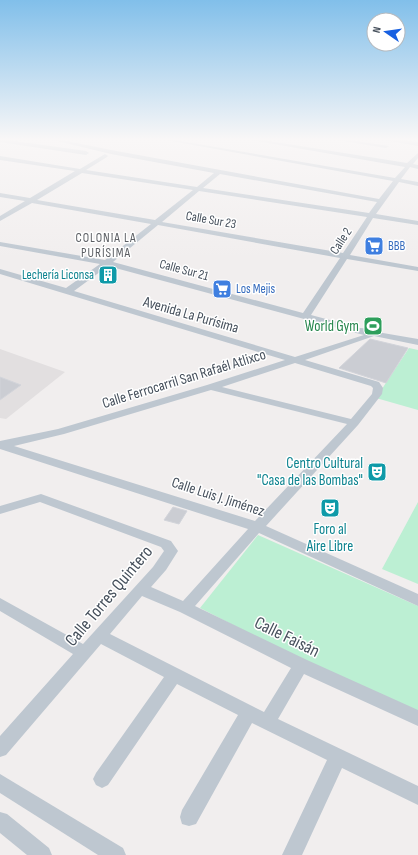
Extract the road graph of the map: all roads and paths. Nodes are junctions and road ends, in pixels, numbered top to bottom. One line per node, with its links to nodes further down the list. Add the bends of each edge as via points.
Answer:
1 (68, 179): 10 (street)
2 (132, 179): 8 (street)
3 (210, 179): 8 (street)
4 (263, 179): 11 (street)
5 (390, 179): 6 (street)
6 (396, 180): 7 (street); 11 (street, Calle 2)
7 (418, 184)
8 (198, 189): 12 (street); 14 (street)
9 (0, 195): 10 (street, Calle Sur 23)
10 (31, 201): 13 (street); 14 (street, Calle Sur 23)
11 (382, 201): 12 (street, Calle 2)
12 (372, 216): 15 (street); 17 (street, Calle 2)
13 (0, 219)
14 (157, 223): 17 (street, Calle Sur 23); 18 (street)
15 (418, 223)
16 (0, 244): 18 (street, Calle Sur 21)
17 (345, 256): 19 (street, Calle Sur 23); 22 (street, Calle 2)
18 (107, 263): 21 (street); 22 (street, Calle Sur 21)
19 (418, 269)
20 (0, 271): 21 (street, Avenida La Purísima)
21 (68, 291): 26 (street, Avenida La Purísima)
22 (306, 316): 23 (street, Calle Sur 21)
23 (371, 334): 24 (street); 25 (street); 26 (street, Calle Ferrocarril San Rafaél Atlixco)
24 (418, 342)
25 (418, 349)
26 (297, 360): 27 (street, Calle Ferrocarril San Rafaél Atlixco); 28 (street, Avenida La Purísima, via 375,384 378,388 377,394)
27 (211, 387): 28 (street); 29 (street, Calle Ferrocarril San Rafaél Atlixco, via 60,432)
28 (354, 423): 31 (street)
29 (0, 445): 31 (street, Calle Luis J. Jiménez)
30 (0, 510): 32 (street, Calle Torres Quintero, via 41,498 166,544 171,551 167,559)
31 (257, 527): 33 (street, Calle Luis J. Jiménez); 35 (street)
32 (140, 589): 35 (street, Calle Faisán); 36 (street, Calle Torres Quintero)
33 (418, 600)
34 (0, 604): 37 (street)
35 (185, 608): 38 (street, Calle Faisán)
36 (100, 636): 37 (street, Calle Torres Quintero); 39 (street)
37 (85, 653): 43 (street, Calle Torres Quintero)
38 (301, 665): 41 (street, Calle Faisán); 42 (street)
39 (174, 675): 40 (street); 45 (street)
40 (248, 712): 42 (street); 48 (street)
41 (418, 718)
42 (267, 722): 44 (street)
43 (0, 749)
44 (338, 756): 47 (street); 52 (street)
45 (102, 779)
46 (0, 783): 51 (street)
47 (418, 796)
48 (189, 817)
49 (0, 821): 50 (street)
50 (42, 855)
51 (116, 855)
52 (292, 855)

